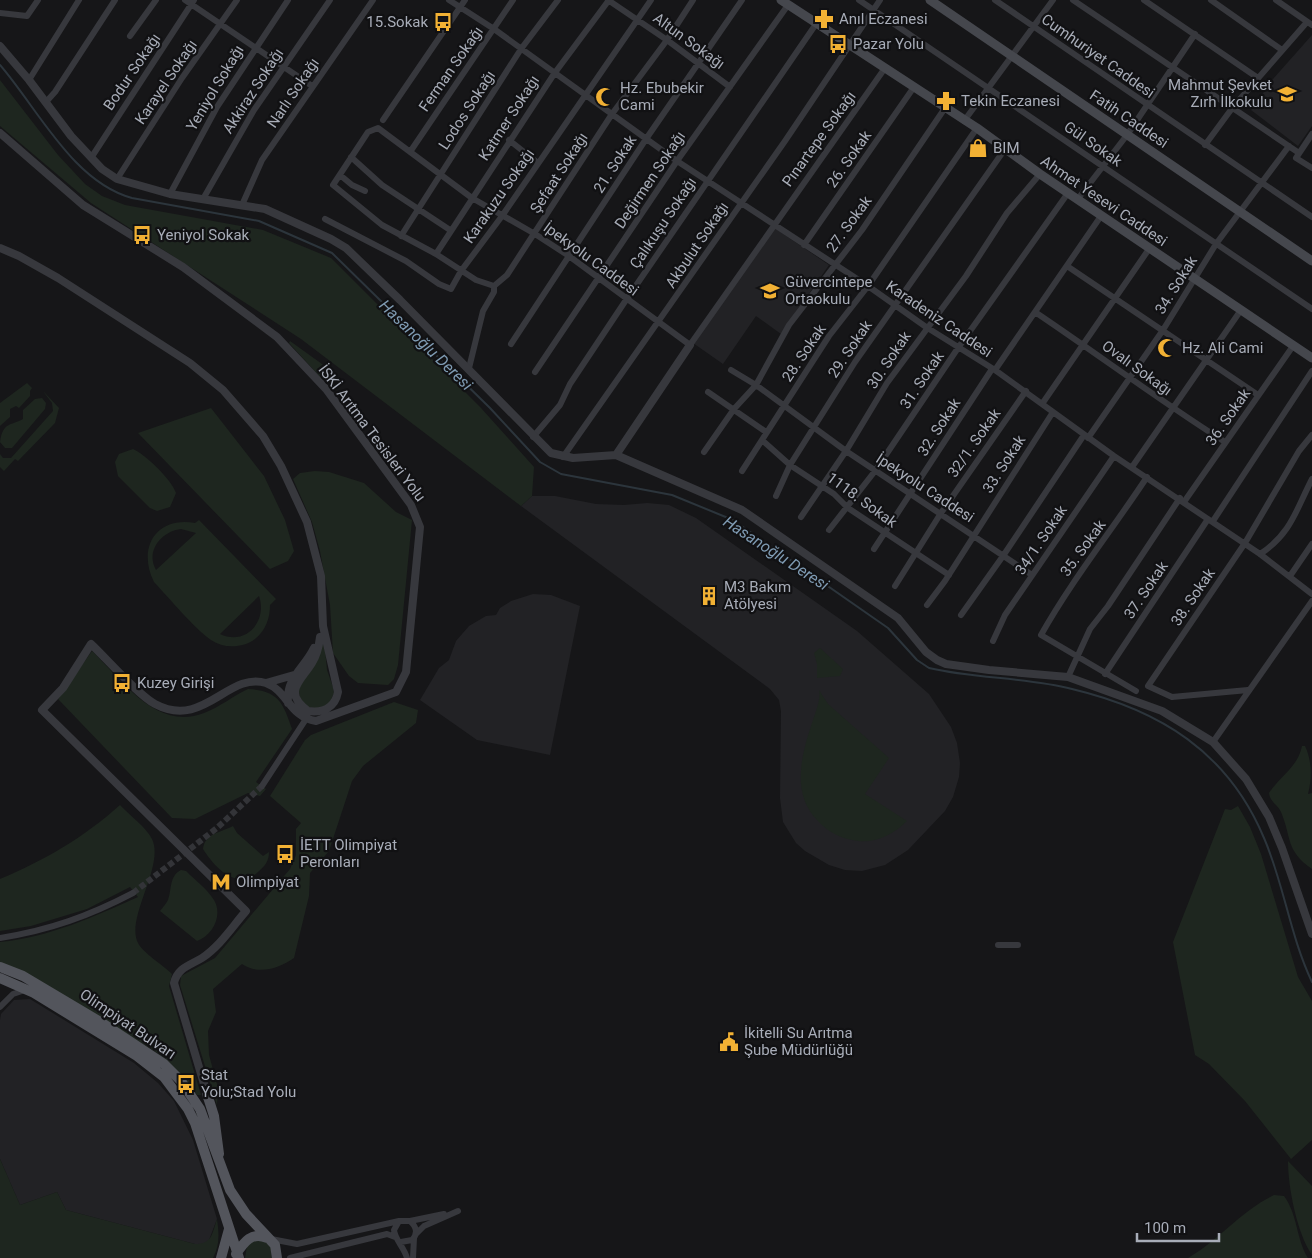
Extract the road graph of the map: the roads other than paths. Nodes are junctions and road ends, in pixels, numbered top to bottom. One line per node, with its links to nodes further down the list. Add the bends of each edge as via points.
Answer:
1 (38, 0): 30 (street, via 27,16)
2 (79, 0): 52 (street)
3 (115, 0): 58 (street)
4 (156, 0): 38 (street)
5 (237, 0): 34 (street, Karayel Sokağı)
6 (288, 0): 42 (street, Yeniyol Sokağı)
7 (330, 0): 48 (street, Akkiraz Sokağı)
8 (373, 0): 53 (street, Narlı Sokağı)
9 (449, 0): 28 (street, Karadeniz Caddesi)
10 (465, 0): 28 (street)
11 (513, 0): 36 (street, Ferman Sokağı)
12 (558, 0): 43 (street, Lodos Sokağı)
13 (608, 0): 31 (street, Altun Sokağı); 50 (street, Katmer Sokağı)
14 (651, 0): 31 (street, Karakuzu Sokağı)
15 (693, 0): 39 (street, Şefaat Sokağı)
16 (742, 0): 46 (street, 21. Sokak)
17 (859, 0): 29 (street, Gül Sokak)
18 (880, 0): 29 (street, Akbulut Sokağı)
19 (930, 0): 45 (main road, Fatih Caddesi)
20 (994, 0): 35 (street, Cumhuriyet Caddesi)
21 (1053, 0): 35 (street)
22 (1074, 0): 47 (street)
23 (1144, 0): 37 (street)
24 (1211, 0): 44 (street)
25 (1276, 0): 33 (street)
26 (190, 1): 34 (street); 77 (street, Bodur Sokağı)
27 (784, 2): 32 (main road, Ahmet Yesevi Caddesi); 54 (street, Değirmen Sokağı)
28 (460, 7): 36 (street, Karadeniz Caddesi); 63 (street)
29 (873, 9): 41 (street, Akbulut Sokağı); 55 (street, Gül Sokak)
30 (0, 13)
31 (638, 21): 39 (street, Altun Sokağı); 57 (street, Karakuzu Sokağı)
32 (816, 24): 41 (main road, Ahmet Yesevi Caddesi); 86 (street, Çalıkuşu Sokağı)
33 (1310, 24): 44 (street)
34 (220, 25): 42 (street); 85 (street, Karayel Sokağı)
35 (1034, 27): 45 (street); 59 (street, Cumhuriyet Caddesi)
36 (494, 29): 43 (street, Karadeniz Caddesi); 74 (street, Ferman Sokağı)
37 (1195, 34): 47 (street); 51 (street)
38 (130, 36)
39 (668, 40): 46 (street, Altun Sokağı); 62 (street, Şefaat Sokağı)
40 (0, 46): 52 (street)
41 (850, 46): 49 (main road, Ahmet Yesevi Caddesi); 94 (street, Akbulut Sokağı)
42 (255, 48): 48 (street); 90 (street, Yeniyol Sokağı, via 217,107)
43 (521, 49): 50 (street, Karadeniz Caddesi); 82 (street, Lodos Sokağı)
44 (1282, 50): 51 (street)
45 (1012, 56): 55 (street); 68 (main road, Fatih Caddesi)
46 (698, 64): 54 (street, Altun Sokağı); 69 (street, 21. Sokak)
47 (1172, 65): 59 (street); 60 (street)
48 (283, 67): 53 (street); 92 (street, Akkiraz Sokağı, via 254,110)
49 (885, 68): 56 (main road, Ahmet Yesevi Caddesi); 102 (street, Pınartepe Sokağı)
50 (554, 74): 57 (street, Karadeniz Caddesi); 70 (street, Katmer Sokağı)
51 (1258, 78): 60 (street)
52 (30, 80): 58 (street)
53 (312, 86): 95 (street, Narlı Sokağı, via 262,160)
54 (730, 87): 78 (street, Değirmen Sokağı)
55 (988, 87): 64 (street); 80 (street, Gül Sokak)
56 (914, 88): 61 (main road, Ahmet Yesevi Caddesi); 107 (street, 26. Sokak)
57 (584, 95): 62 (street, Karadeniz Caddesi); 79 (street, Karakuzu Sokağı)
58 (46, 102): 77 (street)
59 (1146, 105): 68 (street); 71 (street, Cumhuriyet Caddesi)
60 (1233, 107): 71 (street); 72 (street)
61 (945, 108): 64 (main road, Ahmet Yesevi Caddesi); 113 (street, 27. Sokak)
62 (612, 114): 69 (street, Karadeniz Caddesi); 104 (street, Şefaat Sokağı)
63 (382, 120)
64 (964, 121): 65 (main road, Ahmet Yesevi Caddesi)
65 (976, 128): 73 (main road, Ahmet Yesevi Caddesi); 119 (street, 28. Sokak)
66 (0, 133): 207 (street, İSKİ Arıtma Tesisleri Yolu, via 83,205 175,262 277,337 326,389 411,505 420,527 406,672 396,692)
67 (1312, 134): 75 (street)
68 (1127, 135): 80 (street); 97 (main road, Fatih Caddesi)
69 (646, 139): 78 (street, Karadeniz Caddesi); 111 (street, 21. Sokak)
70 (510, 140): 79 (street); 91 (street, Katmer Sokağı)
71 (1205, 145): 87 (street, Cumhuriyet Caddesi)
72 (1289, 146): 75 (street); 87 (street, 34. Sokak)
73 (1005, 149): 83 (main road, Ahmet Yesevi Caddesi); 122 (street, 29. Sokak)
74 (410, 152): 76 (street, İpekyolu Caddesi, via 378,128 368,132); 82 (street, İpekyolu Caddesi)
75 (1297, 156): 81 (street)
76 (351, 157): 84 (street); 96 (street, via 382,185)
77 (91, 158): 85 (street)
78 (677, 162): 86 (street, Karadeniz Caddesi); 116 (street, Değirmen Sokağı)
79 (538, 163): 98 (street, Karakuzu Sokağı)
80 (1104, 167): 93 (street); 106 (street, Gül Sokak)
81 (1312, 168)
82 (440, 174): 91 (street, İpekyolu Caddesi); 96 (street, Lodos Sokağı)
83 (1040, 174): 89 (main road, Ahmet Yesevi Caddesi); 127 (street, 30. Sokak, via 1007,213 966,276)
84 (340, 175): 88 (street); 105 (street, via 333,185 382,225)
85 (117, 179): 90 (street)
86 (707, 182): 94 (street, Karadeniz Caddesi); 121 (street, Çalıkuşu Sokağı)
87 (1263, 183): 97 (street, 34. Sokak); 100 (street, Cumhuriyet Caddesi)
88 (365, 191)
89 (1068, 193): 93 (main road, Ahmet Yesevi Caddesi); 133 (street, 31. Sokak)
90 (170, 194): 92 (street)
91 (472, 198): 98 (street, İpekyolu Caddesi); 103 (street, Katmer Sokağı)
92 (203, 199): 95 (street)
93 (1077, 200): 99 (main road, Ahmet Yesevi Caddesi)
94 (740, 202): 102 (street, Karadeniz Caddesi); 126 (street, Akbulut Sokağı)
95 (242, 205): 136 (street, via 281,215 346,248)
96 (417, 208): 103 (street); 105 (street, Lodos Sokağı)
97 (1240, 211): 106 (street, 34. Sokak); 112 (main road, Fatih Caddesi)
98 (502, 216): 104 (street, İpekyolu Caddesi); 115 (street, Karakuzu Sokağı)
99 (1101, 216): 109 (main road, Ahmet Yesevi Caddesi); 114 (street, 32. Sokak)
100 (1312, 217)
101 (325, 219): 115 (street, Karakuzu Sokağı, via 406,261 451,289)
102 (774, 225): 107 (street, Karadeniz Caddesi); 130 (street, Pınartepe Sokağı)
103 (450, 230): 110 (street, Katmer Sokağı)
104 (535, 234): 111 (street, İpekyolu Caddesi); 118 (street, Şefaat Sokağı, via 507,275)
105 (401, 236): 110 (street)
106 (1216, 244): 117 (street, 34. Sokak); 123 (street, Gül Sokak)
107 (804, 245): 113 (street, Karadeniz Caddesi)
108 (0, 248): 195 (street, via 58,278 190,363 245,413 264,436 307,522 321,576)
109 (1149, 249): 117 (main road, Ahmet Yesevi Caddesi); 120 (street)
110 (436, 254): 115 (street)
111 (569, 256): 116 (street, İpekyolu Caddesi); 129 (street, 21. Sokak)
112 (1312, 261)
113 (834, 266): 119 (street, Karadeniz Caddesi); 142 (street, 27. Sokak, via 789,324)
114 (1067, 266): 120 (street); 125 (street, 32. Sokak)
115 (461, 272): 118 (street)
116 (598, 279): 121 (street, İpekyolu Caddesi); 140 (street, Değirmen Sokağı)
117 (1194, 280): 124 (main road, Ahmet Yesevi Caddesi); 128 (street, 34. Sokak)
118 (494, 286): 136 (street, Şefaat Sokağı, via 483,311)
119 (868, 286): 122 (street, Karadeniz Caddesi); 147 (street, 28. Sokak, via 829,336)
120 (1116, 299): 128 (street); 131 (street)
121 (626, 300): 126 (street, İpekyolu Caddesi); 154 (street, Çalıkuşu Sokağı, via 570,384 560,405)
122 (895, 305): 127 (street, Karadeniz Caddesi); 151 (street, 29. Sokak)
123 (1312, 309)
124 (1241, 310): 132 (main road, Ahmet Yesevi Caddesi); 135 (street)
125 (1035, 312): 131 (street, Ovalı Sokağı); 138 (street, 32. Sokak)
126 (658, 323): 130 (street, İpekyolu Caddesi); 162 (street, Akbulut Sokağı)
127 (926, 327): 133 (street, Karadeniz Caddesi); 158 (street, 30. Sokak)
128 (1163, 330): 135 (street); 141 (street, 34. Sokak)
129 (511, 344)
130 (690, 345): 160 (street)
131 (1083, 345): 141 (street, Ovalı Sokağı); 146 (street)
132 (1293, 346): 134 (main road, Ahmet Yesevi Caddesi); 145 (street, 36. Sokak)
133 (958, 348): 138 (street, Karadeniz Caddesi); 165 (street, 31. Sokak)
134 (1311, 355)
135 (1206, 359): 145 (street); 148 (street)
136 (469, 368): 154 (street)
137 (730, 370): 142 (street, İpekyolu Caddesi)
138 (993, 370): 144 (street, Karadeniz Caddesi); 170 (street, 32. Sokak)
139 (1312, 371): 176 (street, 37. Sokak)
140 (535, 372)
141 (1131, 377): 148 (street, Ovalı Sokağı); 155 (street, 34. Sokak)
142 (756, 385): 147 (street, İpekyolu Caddesi); 149 (street, 27. Sokak)
143 (708, 392): 149 (street)
144 (1026, 392): 146 (street, Karadeniz Caddesi); 174 (street, 32/1. Sokak)
145 (1258, 395): 157 (street, 36. Sokak)
146 (1042, 404): 150 (street, Karadeniz Caddesi)
147 (784, 406): 151 (street, İpekyolu Caddesi); 152 (street, 28. Sokak)
148 (1172, 408): 157 (street, Ovalı Sokağı); 164 (street)
149 (734, 410): 152 (street); 159 (street, 27. Sokak)
150 (1053, 412): 155 (street, Karadeniz Caddesi); 179 (street, 33. Sokak)
151 (814, 428): 158 (street, İpekyolu Caddesi); 163 (street, 29. Sokak)
152 (766, 432): 156 (street, 28. Sokak)
153 (1312, 436): 180 (street, 38. Sokak, via 1299,451)
154 (533, 437): 162 (street, via 551,453)
155 (1086, 437): 161 (street, Karadeniz Caddesi); 185 (street, 34. Sokak)
156 (763, 441): 163 (street, 1118. Sokak); 166 (street, 28. Sokak)
157 (1226, 442): 172 (street, 36. Sokak)
158 (846, 451): 165 (street, İpekyolu Caddesi); 169 (street, 30. Sokak)
159 (704, 452)
160 (616, 455): 162 (street); 201 (street, via 742,510 898,618 926,652 937,660 989,670)
161 (1114, 456): 164 (street, Karadeniz Caddesi); 187 (street, 34/1. Sokak)
162 (563, 457)
163 (790, 465): 169 (street, 1118. Sokak); 171 (street, 29. Sokak)
164 (1132, 467): 167 (street, Karadeniz Caddesi)
165 (875, 471): 170 (street, İpekyolu Caddesi); 173 (street, 31. Sokak)
166 (742, 472)
167 (1147, 477): 172 (street, Karadeniz Caddesi); 198 (street, 35. Sokak, via 1059,603 1040,636)
168 (1312, 478): 184 (street, via 1292,523 1279,541)
169 (822, 486): 173 (street, 1118. Sokak); 175 (street, 30. Sokak)
170 (911, 494): 174 (street, İpekyolu Caddesi); 178 (street, 32. Sokak)
171 (776, 496)
172 (1182, 500): 176 (street, Karadeniz Caddesi); 198 (street, 36. Sokak, via 1090,629)
173 (848, 508): 177 (street, 31. Sokak); 178 (street, 1118. Sokak)
174 (941, 513): 179 (street, İpekyolu Caddesi); 183 (street, 32/1. Sokak)
175 (800, 517)
176 (1210, 520): 180 (street, Karadeniz Caddesi); 199 (street, 37. Sokak)
177 (829, 530)
178 (885, 533): 182 (street, 32. Sokak); 183 (street, 1118. Sokak)
179 (973, 534): 185 (street, İpekyolu Caddesi); 186 (street, 33. Sokak)
180 (1245, 543): 184 (street, Karadeniz Caddesi); 203 (street, 38. Sokak, via 1148,686 1172,697)
181 (1312, 544): 188 (street)
182 (874, 550)
183 (916, 553): 186 (street, 1118. Sokak); 189 (street, 32/1. Sokak)
184 (1260, 554): 188 (street, Karadeniz Caddesi)
185 (1003, 556): 187 (street, İpekyolu Caddesi); 194 (street, 34. Sokak)
186 (949, 575): 192 (street, 33. Sokak)
187 (1032, 575): 197 (street, 34/1. Sokak)
188 (1290, 576): 190 (street, Karadeniz Caddesi)
189 (896, 586)
190 (1312, 594)
191 (1312, 601): 193 (street)
192 (927, 605)
193 (1310, 610): 203 (street)
194 (961, 615)
195 (323, 626): 196 (street); 205 (street, via 338,686)
196 (320, 637): 200 (street, via 304,666); 205 (street, via 312,663 296,683 296,698 308,711 315,712 330,708)
197 (993, 641)
198 (1077, 655): 199 (street); 201 (street, 36. Sokak)
199 (1105, 674): 204 (street)
200 (294, 675): 202 (street); 206 (street)
201 (1068, 677): 209 (street, via 1162,711)
202 (266, 683): 206 (street); 220 (street, via 243,683 187,712 166,710 153,703 91,644 63,688 42,710 246,911 214,949 186,966 175,977 174,983)
203 (1248, 690): 209 (street)
204 (1136, 692)
205 (336, 701): 207 (street)
206 (288, 703): 208 (street)
207 (344, 711): 208 (street, İSKİ Arıtma Tesisleri Yolu, via 326,719)
208 (306, 720): 210 (street)
209 (1213, 742): 212 (street, via 1246,779 1269,818)
210 (262, 786)
211 (133, 892): 213 (street, via 77,919 39,932)
212 (1312, 934)
213 (0, 938)
214 (998, 945): 215 (street)
215 (1018, 946)
216 (0, 967): 221 (main road, Olimpiyat Bulvarı, via 23,976 68,1002 147,1052 164,1064)
217 (0, 978): 218 (main road, Olimpiyat Bulvarı)
218 (27, 989): 219 (street, via 13,994); 223 (main road, Olimpiyat Bulvarı, via 164,1076 188,1109)
219 (0, 1007)
220 (207, 1094): 221 (main road, via 205,1100); 222 (main road); 224 (main road, via 217,1132)
221 (195, 1102): 222 (main road, Olimpiyat Bulvarı)
222 (205, 1126): 223 (main road); 224 (main road, Olimpiyat Bulvarı)
223 (202, 1141): 227 (main road, Olimpiyat Bulvarı)
224 (221, 1167): 229 (main road, Olimpiyat Bulvarı, via 239,1206)
225 (399, 1221): 226 (street); 229 (street, via 297,1244); 230 (street, via 394,1227)
226 (410, 1221): 228 (street, via 416,1227); 228 (street, via 458,1211 424,1226)
227 (229, 1228): 231 (main road, Olimpiyat Bulvarı); 232 (main road)
228 (415, 1236): 230 (street, via 408,1242); 236 (street)
229 (268, 1238): 231 (main road, via 252,1237 241,1245); 233 (main road, via 275,1246)
230 (398, 1239): 234 (street, via 386,1234); 235 (street)
231 (237, 1256)
232 (221, 1258)
233 (276, 1258)
234 (290, 1258)
235 (406, 1258)
236 (413, 1258)

